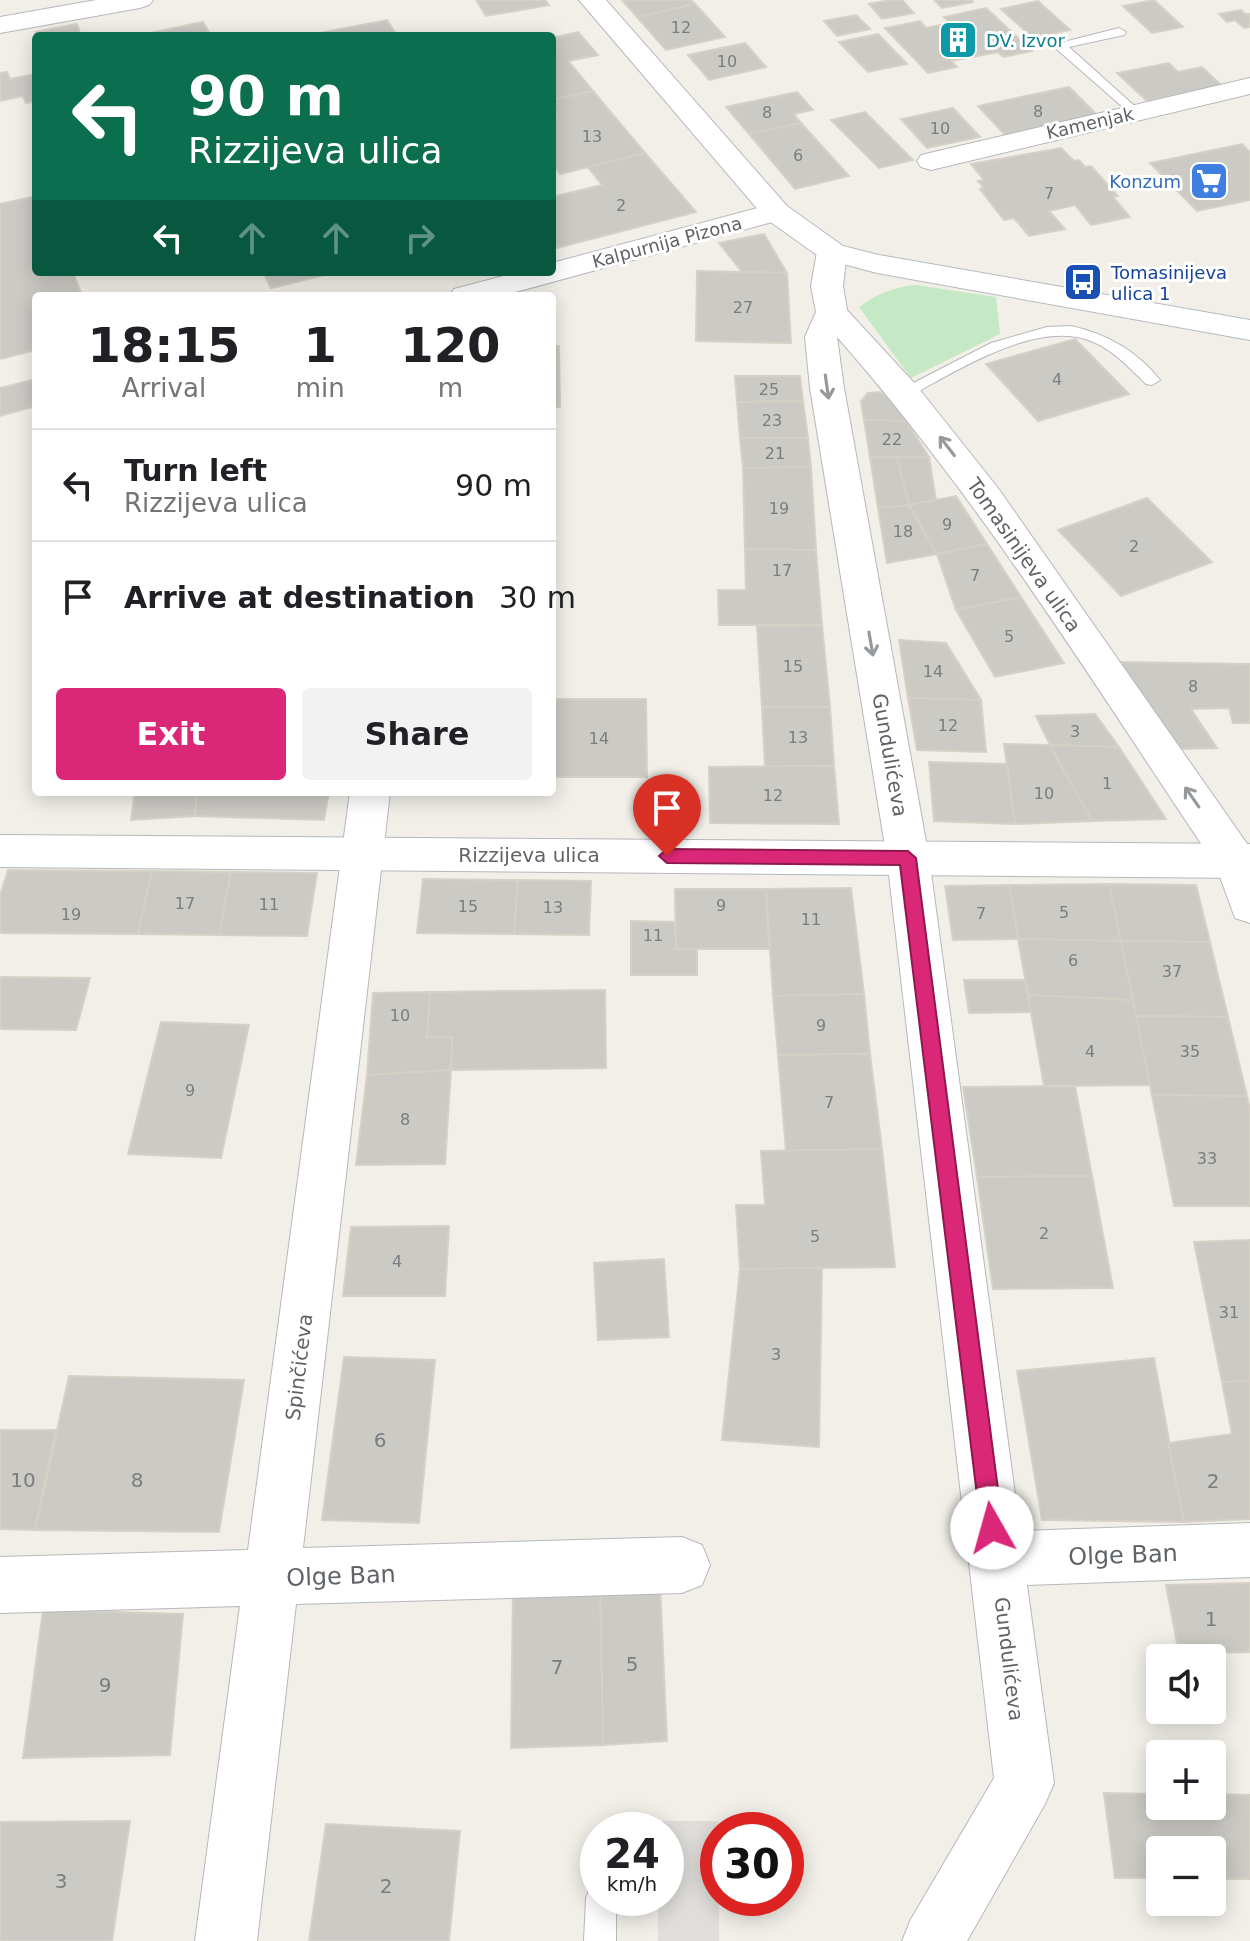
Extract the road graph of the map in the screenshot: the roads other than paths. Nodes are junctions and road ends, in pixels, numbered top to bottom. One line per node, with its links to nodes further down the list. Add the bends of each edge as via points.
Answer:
1 (140, 0): 3 (street)
2 (592, 0): 8 (street)
3 (0, 25)
4 (1119, 32): 6 (lane, via 1059,45)
5 (1250, 86): 6 (street, Kamenjak)
6 (1134, 113): 7 (street, Kamenjak)
7 (931, 161)
8 (776, 212): 9 (street); 10 (street, Kalpurnija Pizona)
9 (832, 252): 13 (street, via 827,286); 14 (street)
10 (556, 268)
11 (528, 276): 12 (street, Kalpurnija Pizona)
12 (478, 292)
13 (832, 312): 16 (street, Tomasinijeva ulica); 20 (street, Gundulićeva, one-way to 20, via 821,337 827,388)
14 (1250, 330)
15 (1152, 380): 16 (lane, via 1111,345 1091,335 1060,331 999,344)
16 (904, 392): 21 (street, Tomasinijeva ulica, one-way to 16, via 986,496)
17 (369, 796): 19 (street, Spinčićeva)
18 (0, 851): 19 (street, Rizzijeva ulica)
19 (362, 854): 20 (street, Rizzijeva ulica); 26 (street, Spinčićeva)
20 (908, 858): 21 (street, Rizzijeva ulica); 24 (street, Gundulićeva)
21 (1243, 861): 22 (street, Tomasinijeva ulica)
22 (1250, 906)
23 (1250, 1550): 24 (street, Olge Ban)
24 (996, 1559): 31 (street, Gundulićeva, via 1024,1783)
25 (682, 1565): 26 (street, Olge Ban)
26 (273, 1578): 27 (street, Olge Ban); 29 (street, Spinčićeva)
27 (0, 1585)
28 (601, 1916): 30 (lane)
29 (226, 1941)
30 (600, 1941)
31 (933, 1941)

